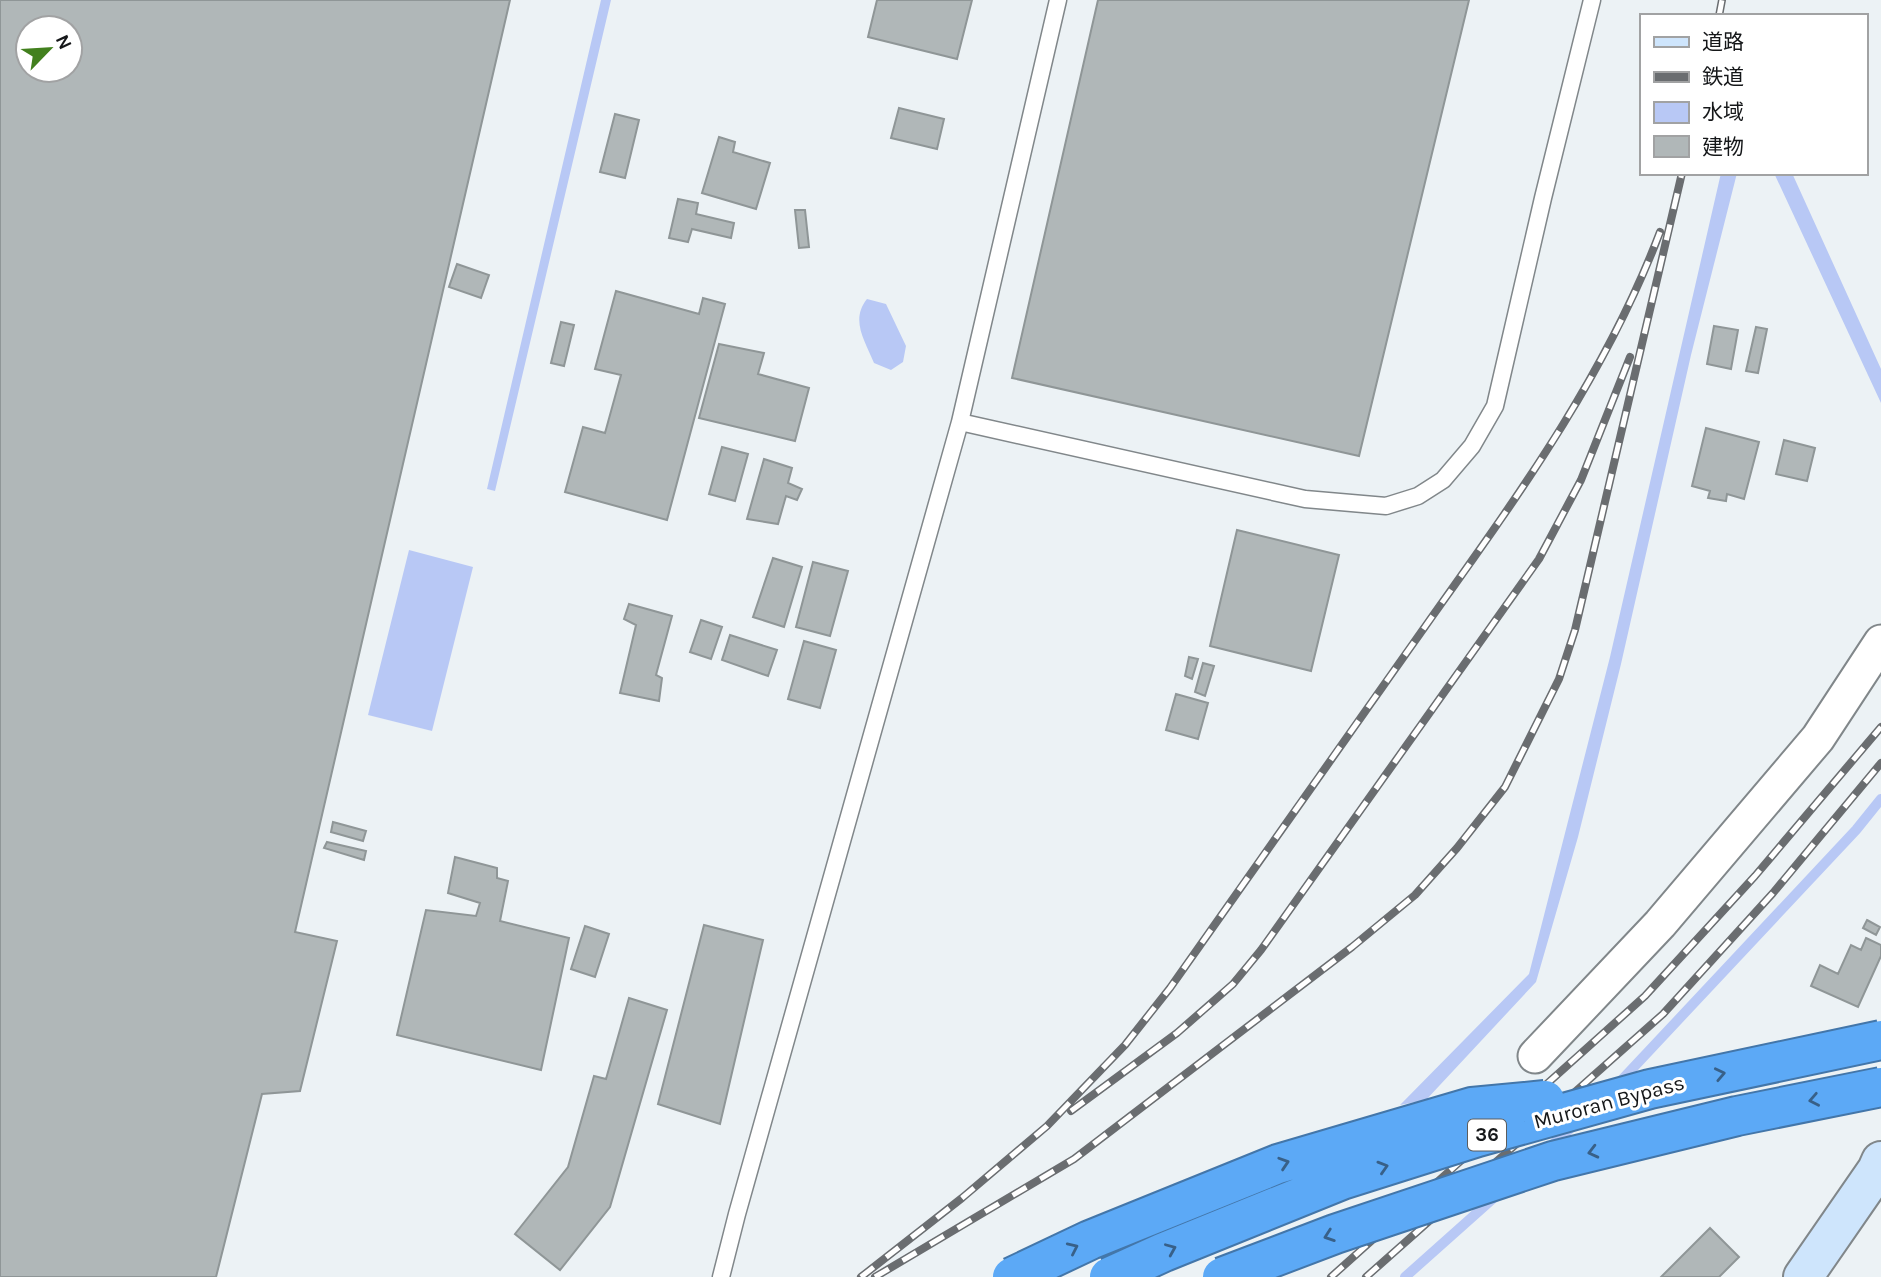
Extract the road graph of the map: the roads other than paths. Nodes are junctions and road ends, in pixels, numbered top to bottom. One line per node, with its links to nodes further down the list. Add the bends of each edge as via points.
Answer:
1 (1058, 0): 3 (lane)
2 (1592, 0): 3 (lane, via 1494,406 1472,446 1443,480 1418,496 1386,506 1305,499)
3 (960, 422): 10 (lane)
4 (1881, 642): 6 (street, via 1818,738 1660,924)
5 (1881, 1040): 8 (highway, Muroran Bypass / 36, one-way to 5, bridge)
6 (1535, 1056)
7 (1881, 1087): 13 (highway, Muroran Bypass / 36, one-way to 13, bridge, via 1737,1115 1553,1161)
8 (1650, 1089): 11 (highway, one-way to 8, bridge, via 1090,1240 1278,1164 1472,1107); 12 (highway, Muroran Bypass / 36, one-way to 8, bridge, via 1342,1180)
9 (1881, 1161): 14 (street)
10 (722, 1277)
11 (1012, 1277)
12 (1109, 1277)
13 (1222, 1277)
14 (1803, 1277)

